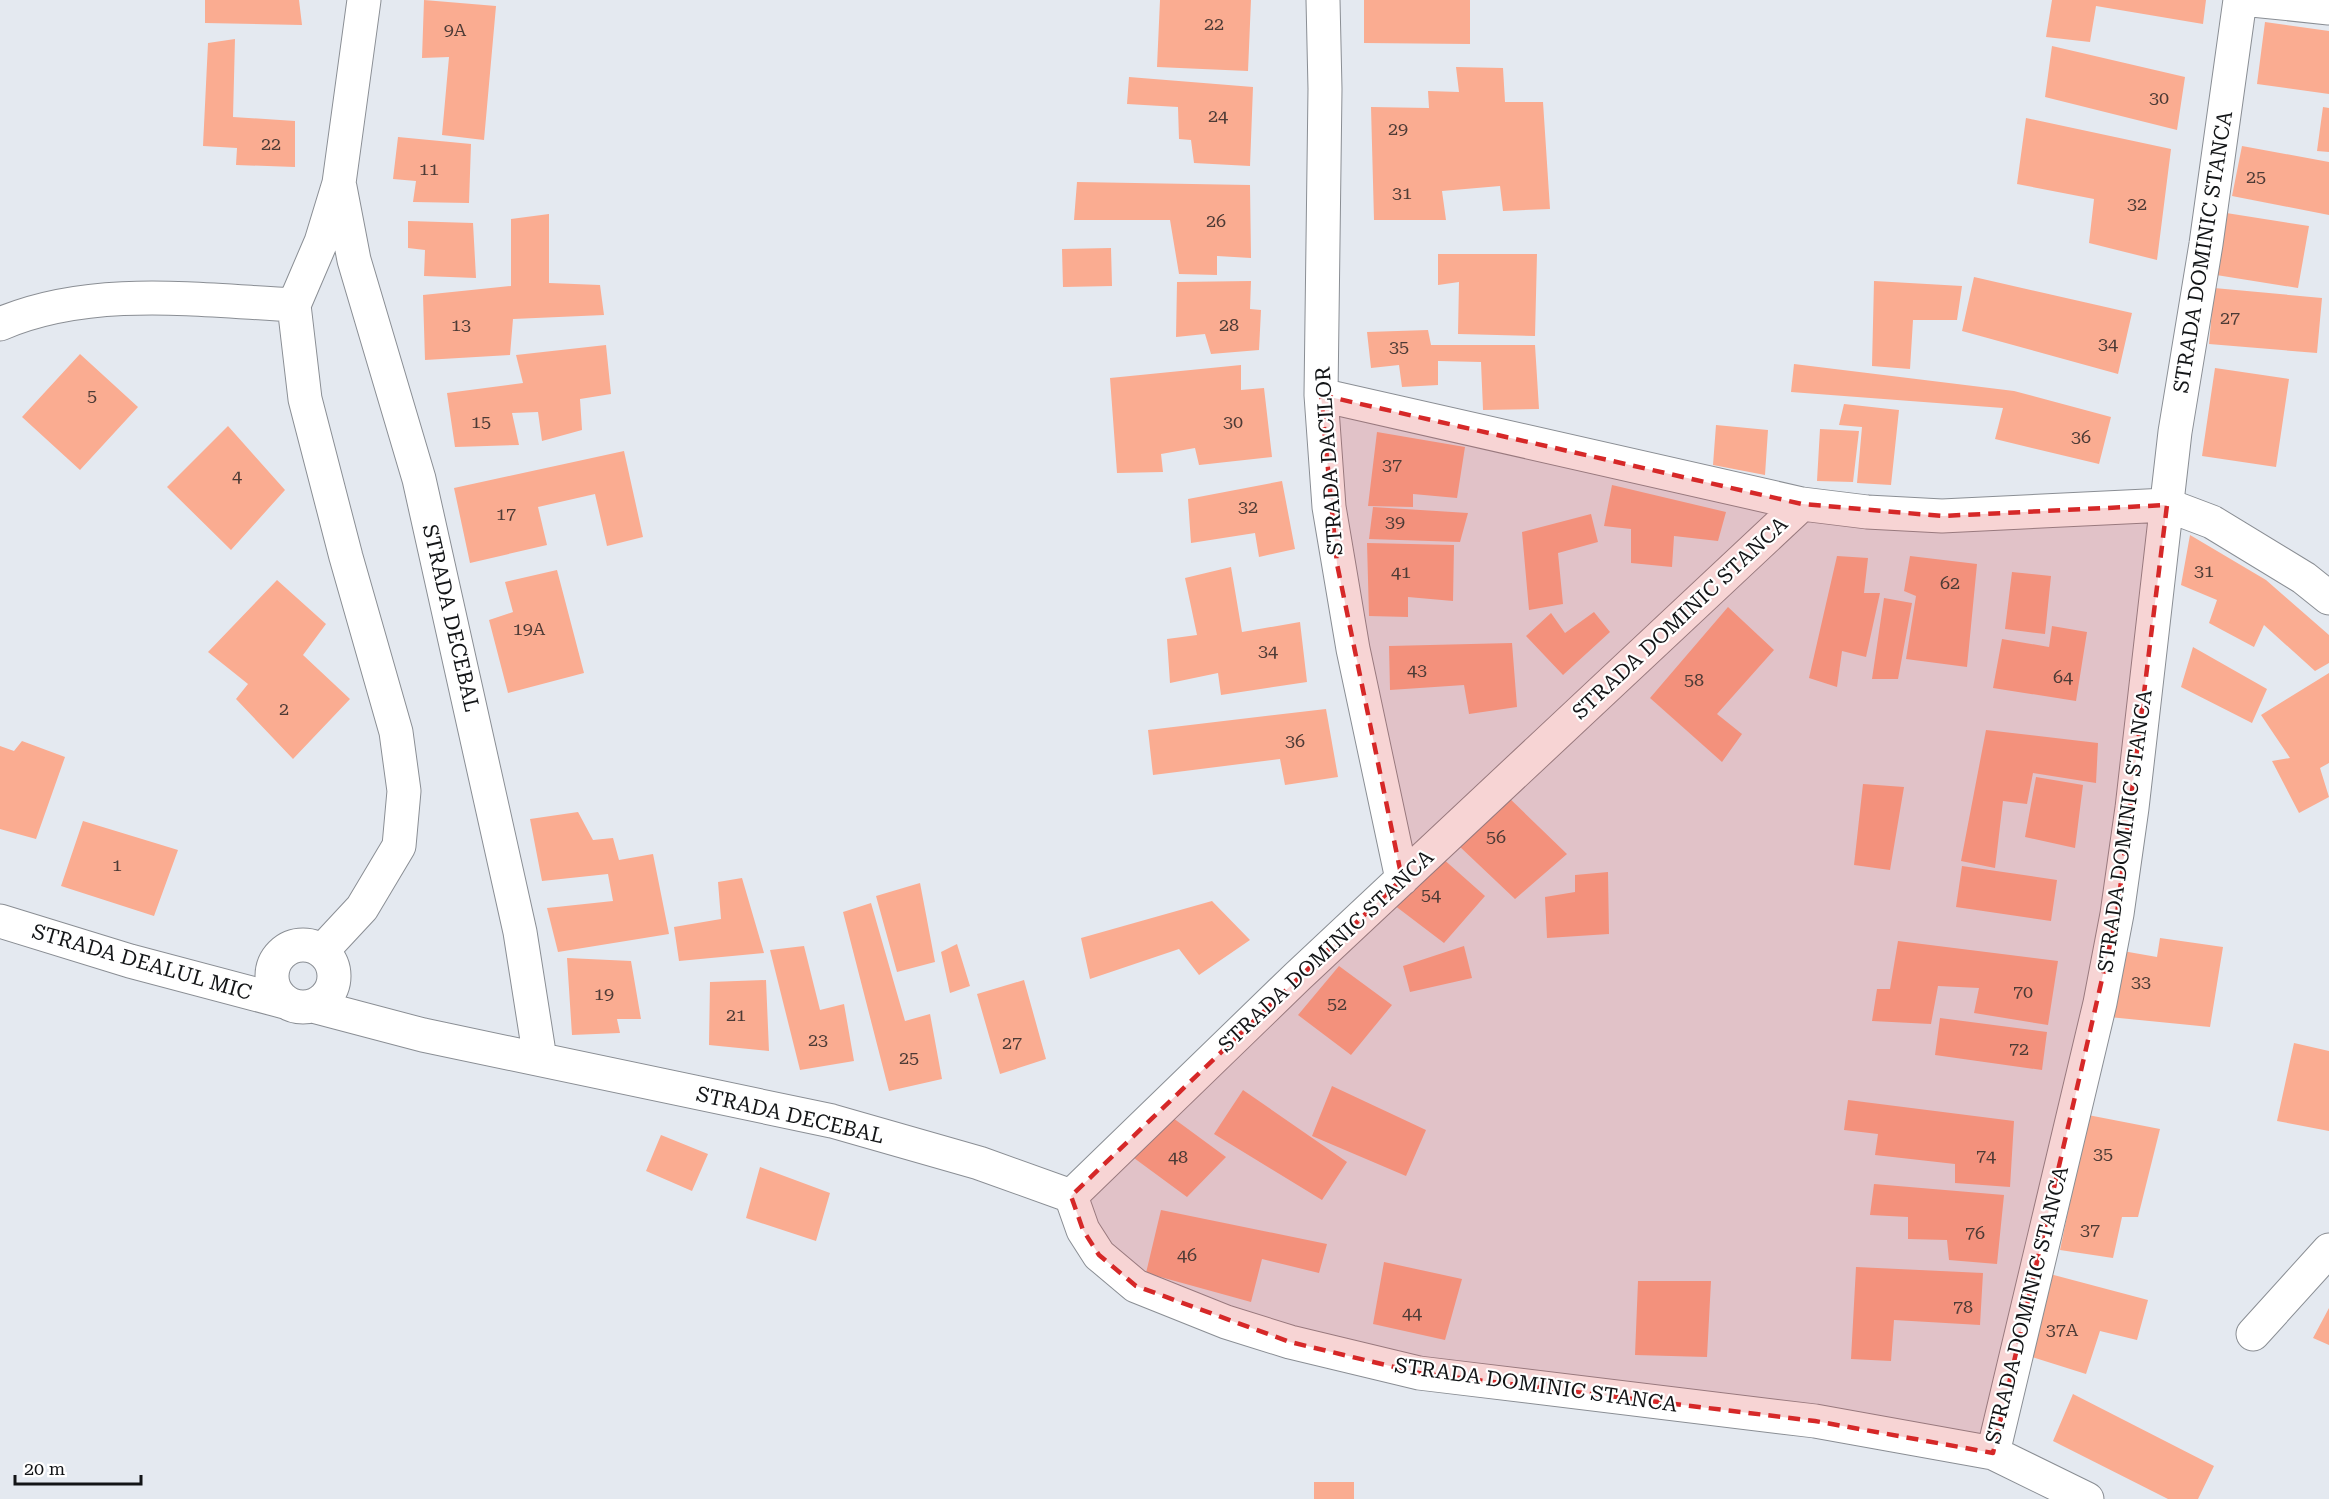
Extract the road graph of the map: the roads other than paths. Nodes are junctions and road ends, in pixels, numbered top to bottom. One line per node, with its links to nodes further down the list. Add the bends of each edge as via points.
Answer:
1 (364, 0): 6 (street, STRADA DECEBAL)
2 (1323, 0): 9 (street, STRADA DACILOR)
3 (2240, 0): 11 (street, STRADA DOMINIC STANCA)
4 (2252, 0): 5 (street)
5 (2329, 8)
6 (339, 183): 7 (street, STRADA DECEBAL, via 321,242); 17 (street, STRADA DECEBAL, via 354,260 427,514 520,932)
7 (294, 305): 8 (street, via 93,300 21,315); 15 (street, STRADA DECEBAL, via 305,399 396,732 404,791 399,846 362,908)
8 (0, 324)
9 (1321, 395): 10 (street, STRADA DOMINIC STANCA); 13 (street, STRADA DACILOR, via 1337,564)
10 (1802, 504): 11 (street, STRADA DOMINIC STANCA, via 1942,516); 13 (street, STRADA DOMINIC STANCA)
11 (2167, 505): 12 (street, STRADA DOMINIC STANCA, via 2220,527 2304,578); 21 (street, STRADA DOMINIC STANCA, via 2117,914 2066,1150)
12 (2329, 598)
13 (1402, 879): 18 (street, STRADA DOMINIC STANCA)
14 (0, 921): 16 (street, STRADA DEALUL MIC, via 130,961)
15 (322, 951): 16 (street, via 332,966 333,985 323,1001); 16 (street, via 294,946 276,960 274,989)
16 (299, 1004): 17 (street, STRADA DECEBAL)
17 (540, 1059): 18 (street, STRADA DECEBAL, via 832,1121 979,1163)
18 (1071, 1196): 21 (street, STRADA DOMINIC STANCA, via 1083,1230 1099,1255 1136,1286 1226,1322 1290,1342 1419,1373 1815,1421)
19 (2329, 1250): 20 (street)
20 (2253, 1334)
21 (1993, 1453): 22 (street)
22 (2087, 1499)

